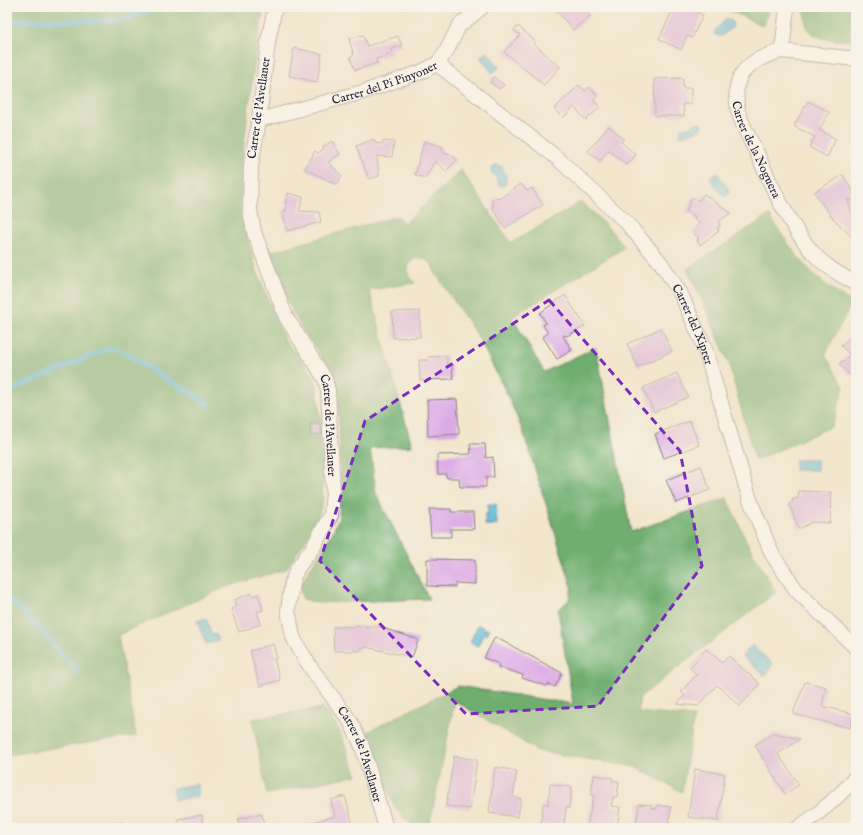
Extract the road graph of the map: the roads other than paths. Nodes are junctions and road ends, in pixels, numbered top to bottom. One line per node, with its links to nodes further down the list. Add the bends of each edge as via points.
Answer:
1 (275, 7): 7 (street, Carrer de l'Avellaner, via 268,42)
2 (482, 7): 6 (street, Carrer del Pi Pinyoner, via 459,26)
3 (786, 7): 4 (street)
4 (782, 51): 5 (street); 8 (street, Carrer de la Noguera, via 750,64 740,76 736,90 738,111 775,192 800,234 827,265)
5 (856, 59)
6 (437, 64): 7 (street, Carrer del Pi Pinyoner, via 370,90); 9 (street, Carrer del Xiprer, via 556,157 626,222 661,263 681,294 704,346 750,500 772,554 796,590)
7 (259, 120): 11 (street, Carrer de l'Avellaner, via 249,191 254,232 286,317 322,371 328,390 331,515 297,569 289,598 290,623 293,637 310,668 350,721 362,746)
8 (856, 284)
9 (856, 648)
10 (856, 778): 12 (street, via 822,812)
11 (386, 828)
12 (798, 828)

